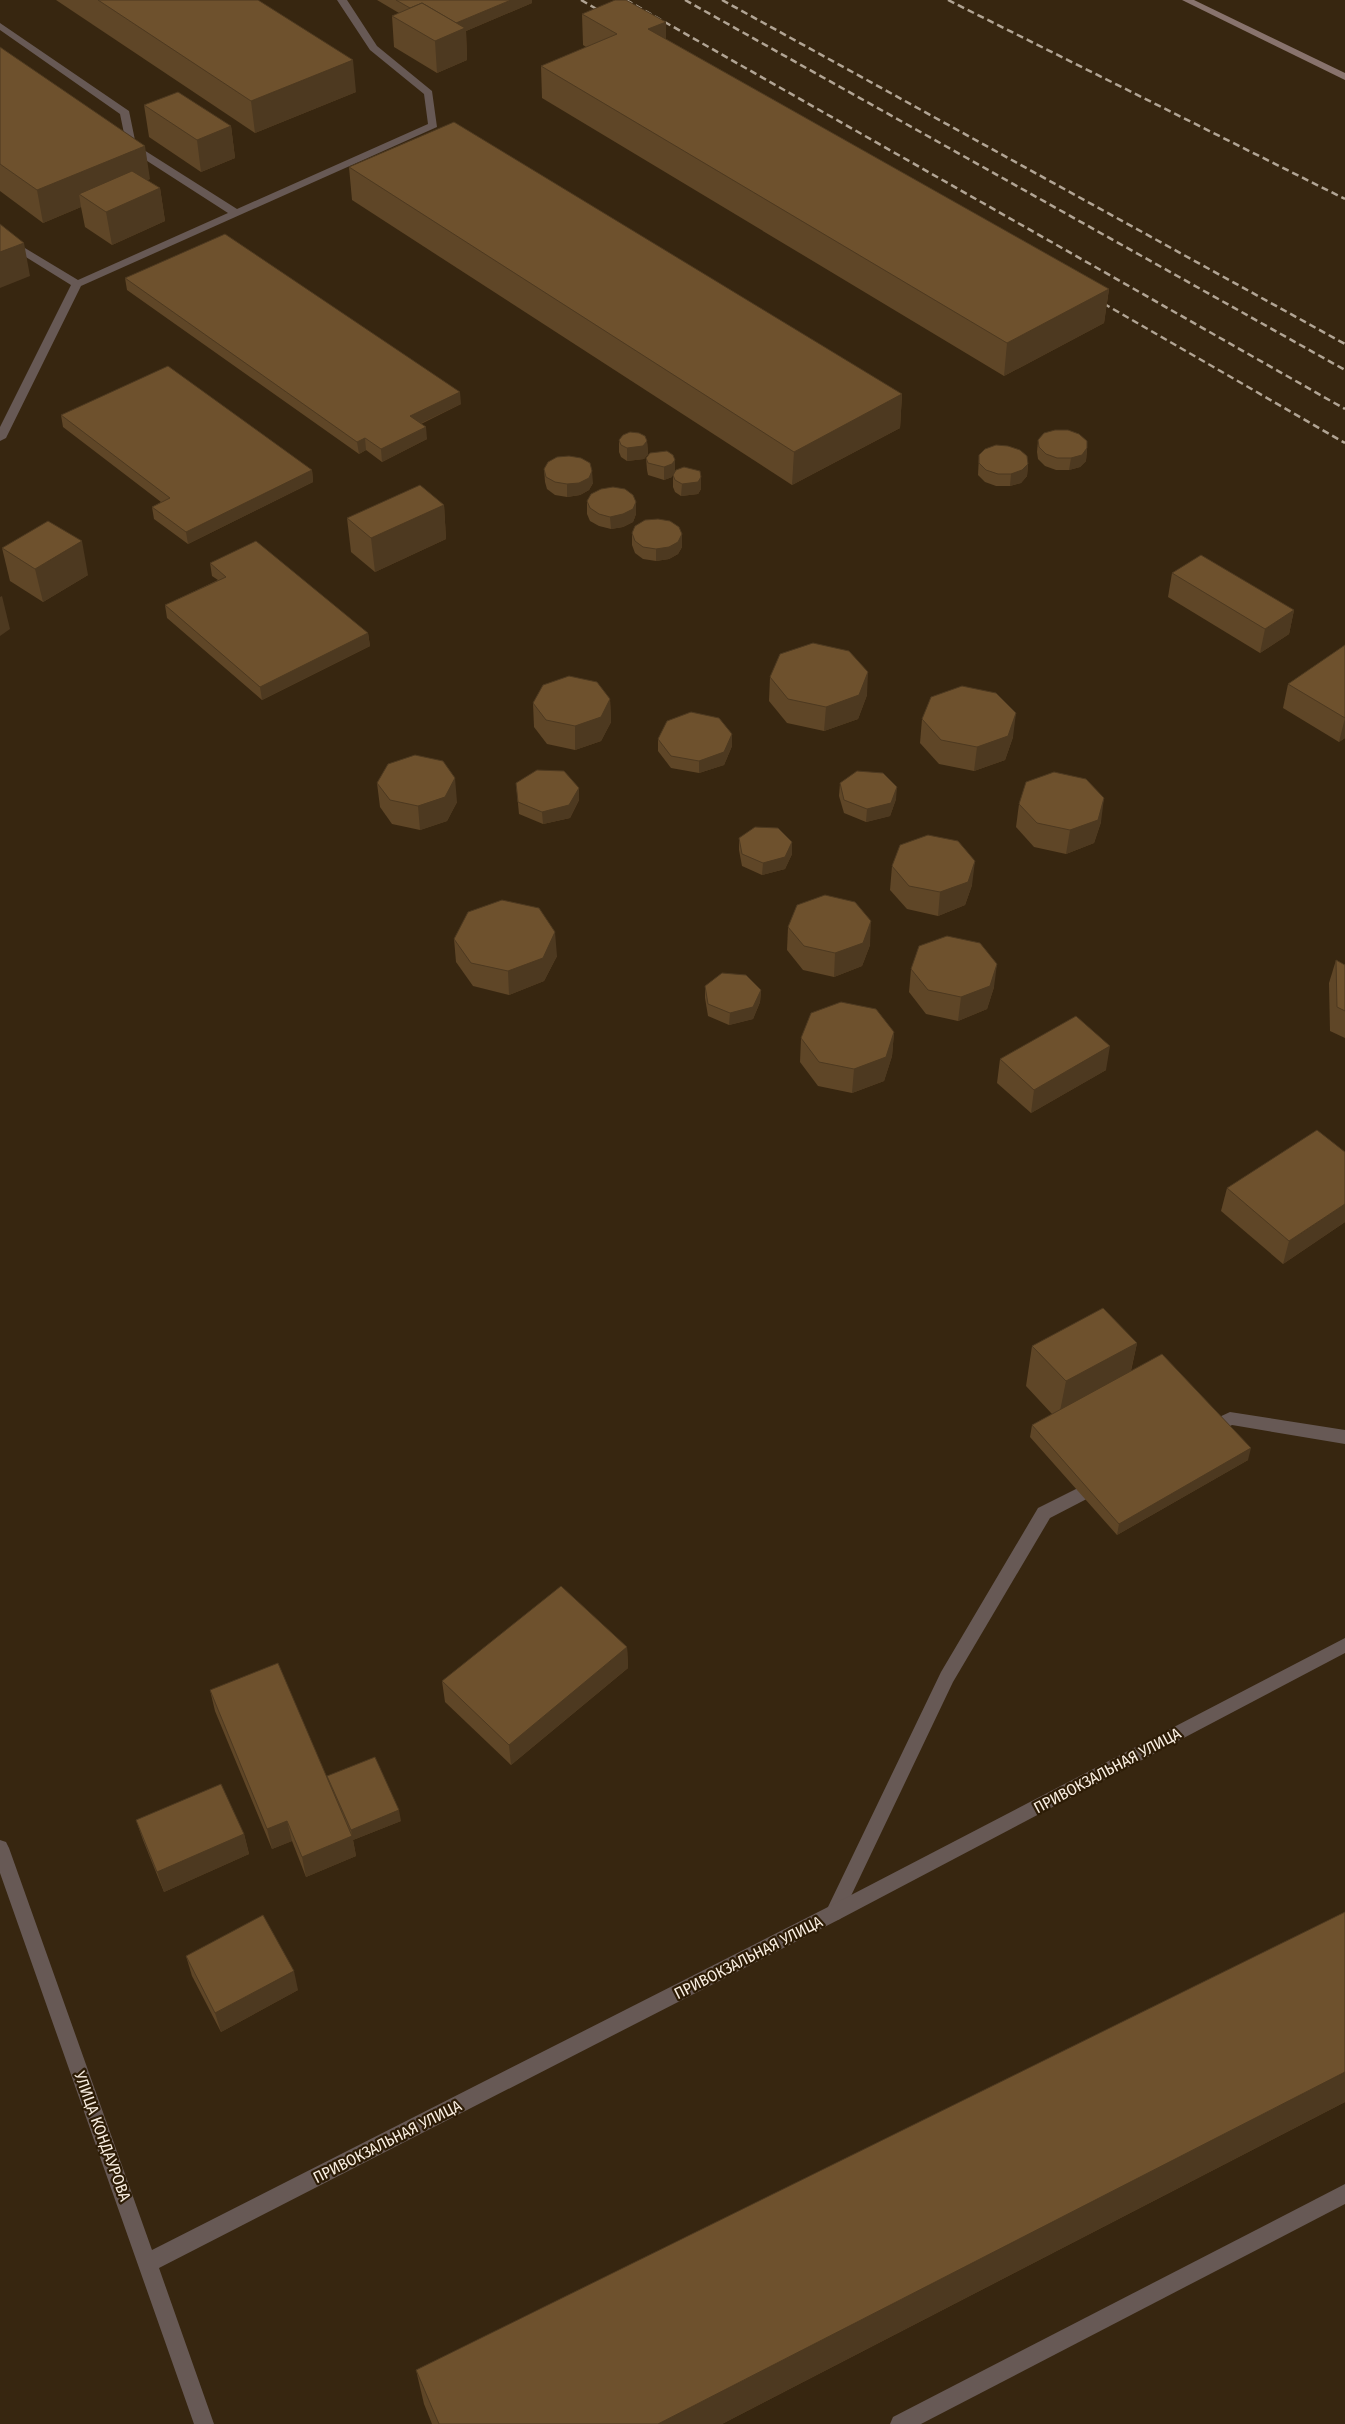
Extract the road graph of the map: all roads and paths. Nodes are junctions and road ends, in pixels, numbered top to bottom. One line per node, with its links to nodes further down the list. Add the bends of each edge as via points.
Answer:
1 (342, 0): 5 (street, via 373,48 429,93 433,125)
2 (1187, 0): 4 (main road)
3 (0, 26): 5 (street, via 125,113 131,146)
4 (1345, 77)
5 (236, 213): 7 (street)
6 (0, 236): 7 (street)
7 (77, 284): 8 (street)
8 (0, 438)
9 (1194, 1436): 10 (street, via 1230,1418)
10 (1345, 1437)
11 (1115, 1477): 14 (street, via 1044,1513 947,1677)
12 (1345, 1645): 14 (street, ПРИВОКЗАЛЬНАЯ УЛИЦА)
13 (0, 1848): 16 (street, УЛИЦА КОНДАУРОВА)
14 (834, 1913): 16 (street, ПРИВОКЗАЛЬНАЯ УЛИЦА)
15 (1345, 2194): 18 (street)
16 (148, 2262): 17 (street, УЛИЦА КОНДАУРОВА)
17 (204, 2424)
18 (900, 2424)

